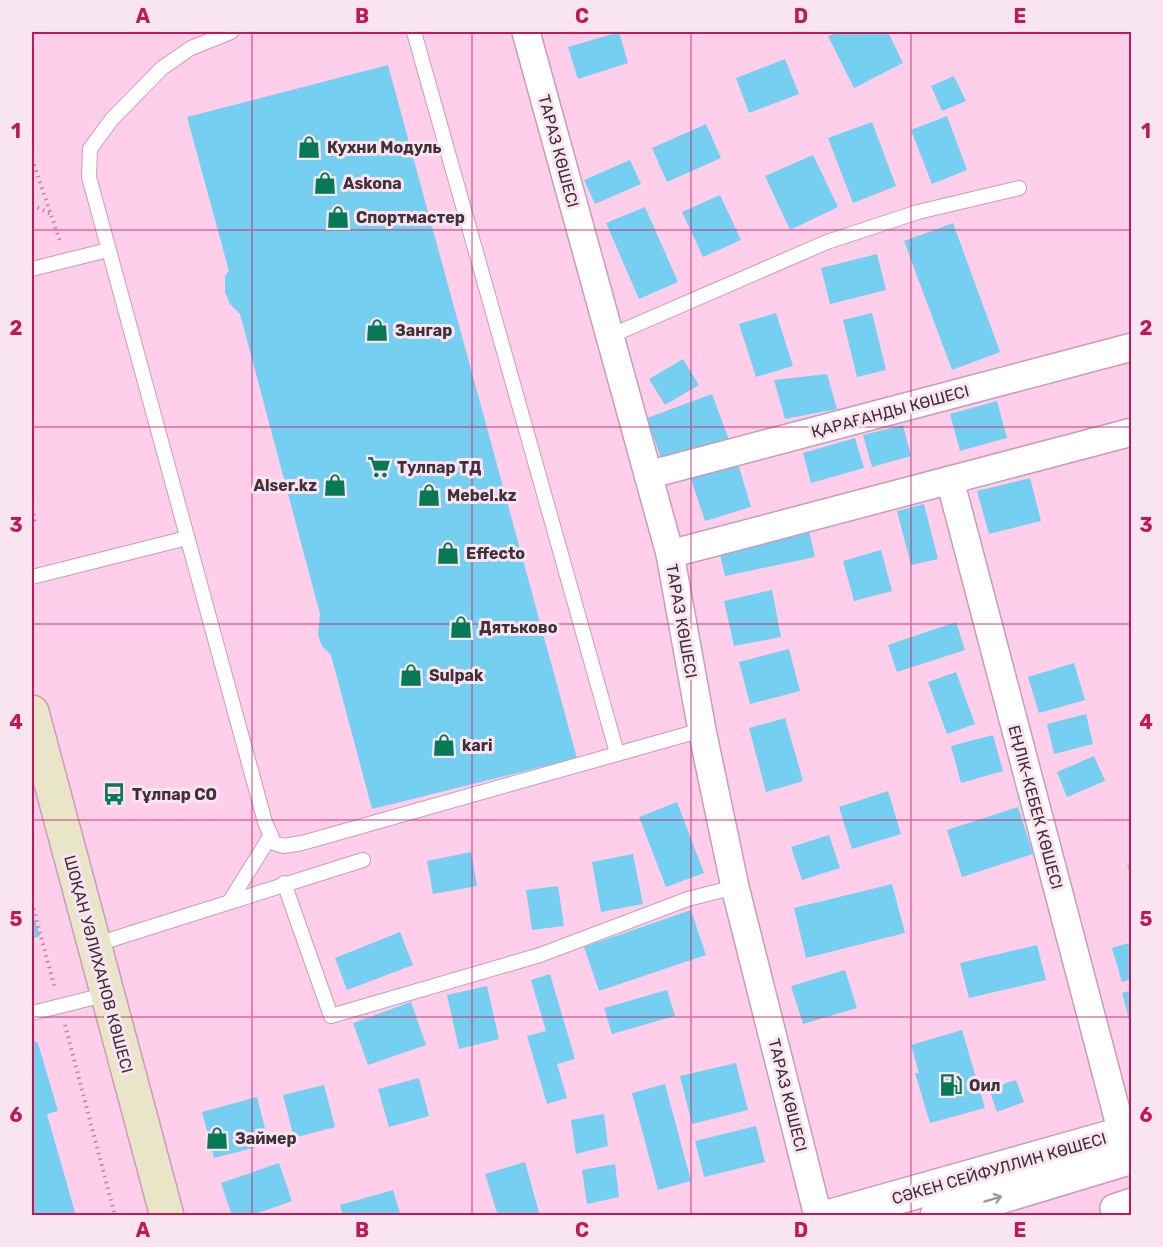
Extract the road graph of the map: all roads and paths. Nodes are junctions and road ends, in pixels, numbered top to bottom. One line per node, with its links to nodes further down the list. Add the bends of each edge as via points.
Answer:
1 (231, 32): 8 (lane, via 191,48 162,68 112,119 90,149 88,177)
2 (414, 32): 23 (lane)
3 (526, 32): 11 (street, ТАРАЗ КӨШЕСІ)
4 (32, 159): 7 (path)
5 (1019, 188): 11 (lane, via 918,212 827,242)
6 (32, 206): 7 (path)
7 (53, 216): 9 (path)
8 (108, 250): 9 (lane); 18 (lane)
9 (65, 261): 10 (lane)
10 (32, 269)
11 (610, 336): 14 (street, ТАРАЗ КӨШЕСІ)
12 (1131, 347): 14 (street, ҚАРАҒАНДЫ КӨШЕСІ)
13 (1131, 432): 15 (street)
14 (648, 475): 19 (street, ТАРАЗ КӨШЕСІ)
15 (950, 480): 19 (street); 34 (street, ЕҢЛІК-КЕБЕК КӨШЕСІ)
16 (32, 508): 17 (path)
17 (32, 523)
18 (187, 538): 20 (lane); 24 (lane)
19 (670, 554): 22 (street, ТАРАЗ КӨШЕСІ)
20 (32, 577)
21 (32, 711): 30 (main road, ШОҚАН УӘЛИХАНОВ КӨШЕСІ)
22 (702, 730): 23 (lane); 27 (street, ТАРАЗ КӨШЕСІ)
23 (617, 753): 24 (lane, via 302,843 284,846 274,843)
24 (271, 835): 28 (lane)
25 (363, 860): 26 (lane)
26 (284, 883): 27 (lane, via 331,1016 540,955 688,899); 28 (lane)
27 (735, 887): 38 (street, ТАРАЗ КӨШЕСІ)
28 (230, 901): 30 (lane)
29 (32, 903): 32 (path)
30 (94, 945): 31 (main road, ШОҚАН УӘЛИХАНОВ КӨШЕСІ)
31 (108, 994): 32 (lane); 37 (main road, ШОҚАН УӘЛИХАНОВ КӨШЕСІ)
32 (60, 1006): 33 (lane); 36 (path)
33 (32, 1013)
34 (1128, 1140): 39 (street, СӘКЕН СЕЙФУЛЛИН КӨШЕСІ); 40 (street, СӘКЕН СЕЙФУЛЛИН КӨШЕСІ, one-way to 34)
35 (1131, 1202): 41 (street, via 1114,1208)
36 (115, 1215)
37 (167, 1215)
38 (818, 1215)
39 (831, 1215)
40 (937, 1215)
41 (1116, 1215)

